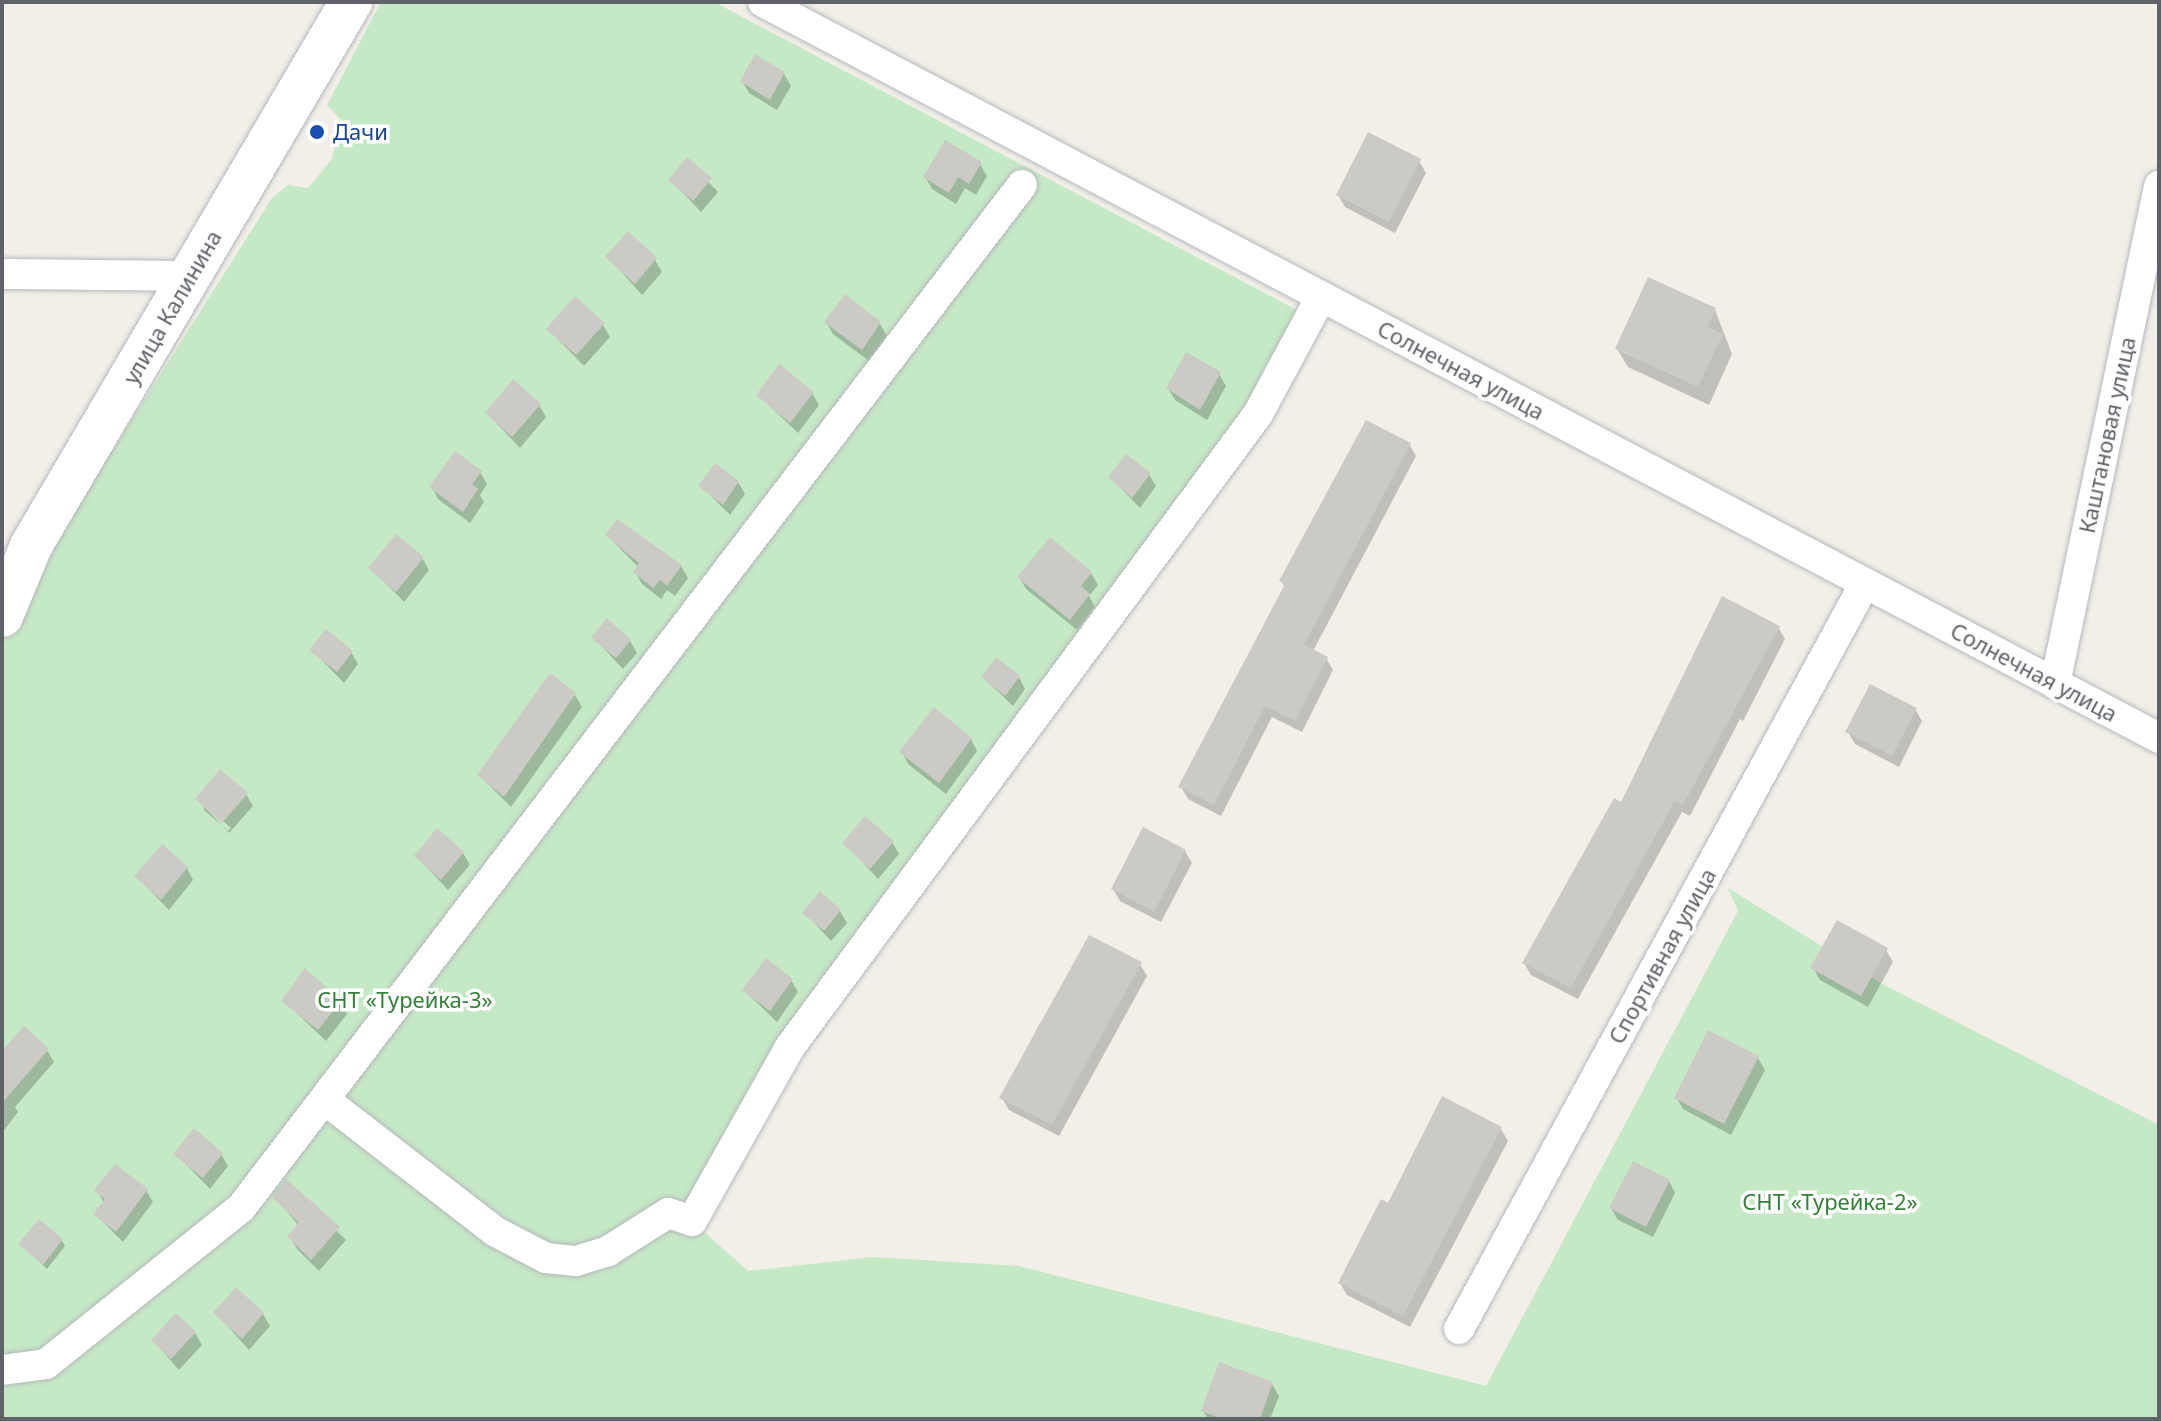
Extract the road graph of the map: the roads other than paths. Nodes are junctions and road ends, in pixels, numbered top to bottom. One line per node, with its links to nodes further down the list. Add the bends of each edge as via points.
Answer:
1 (351, 2): 6 (street, улица Калинина)
2 (763, 2): 7 (street, Солнечная улица)
3 (1022, 185): 12 (street)
4 (2159, 186): 10 (street, Каштановая улица)
5 (2, 274): 6 (street)
6 (190, 276): 9 (street, улица Калинина, via 31,546)
7 (1321, 297): 8 (street, Солнечная улица); 12 (street, via 1258,414 790,1047 692,1221 668,1213 608,1251 576,1261 546,1258 496,1232)
8 (1865, 583): 10 (street, Солнечная улица); 13 (street, Спортивная улица)
9 (2, 616)
10 (2055, 684): 11 (street, Солнечная улица)
11 (2159, 738)
12 (325, 1100): 14 (street, via 241,1208 46,1364)
13 (1459, 1329)
14 (2, 1370)

